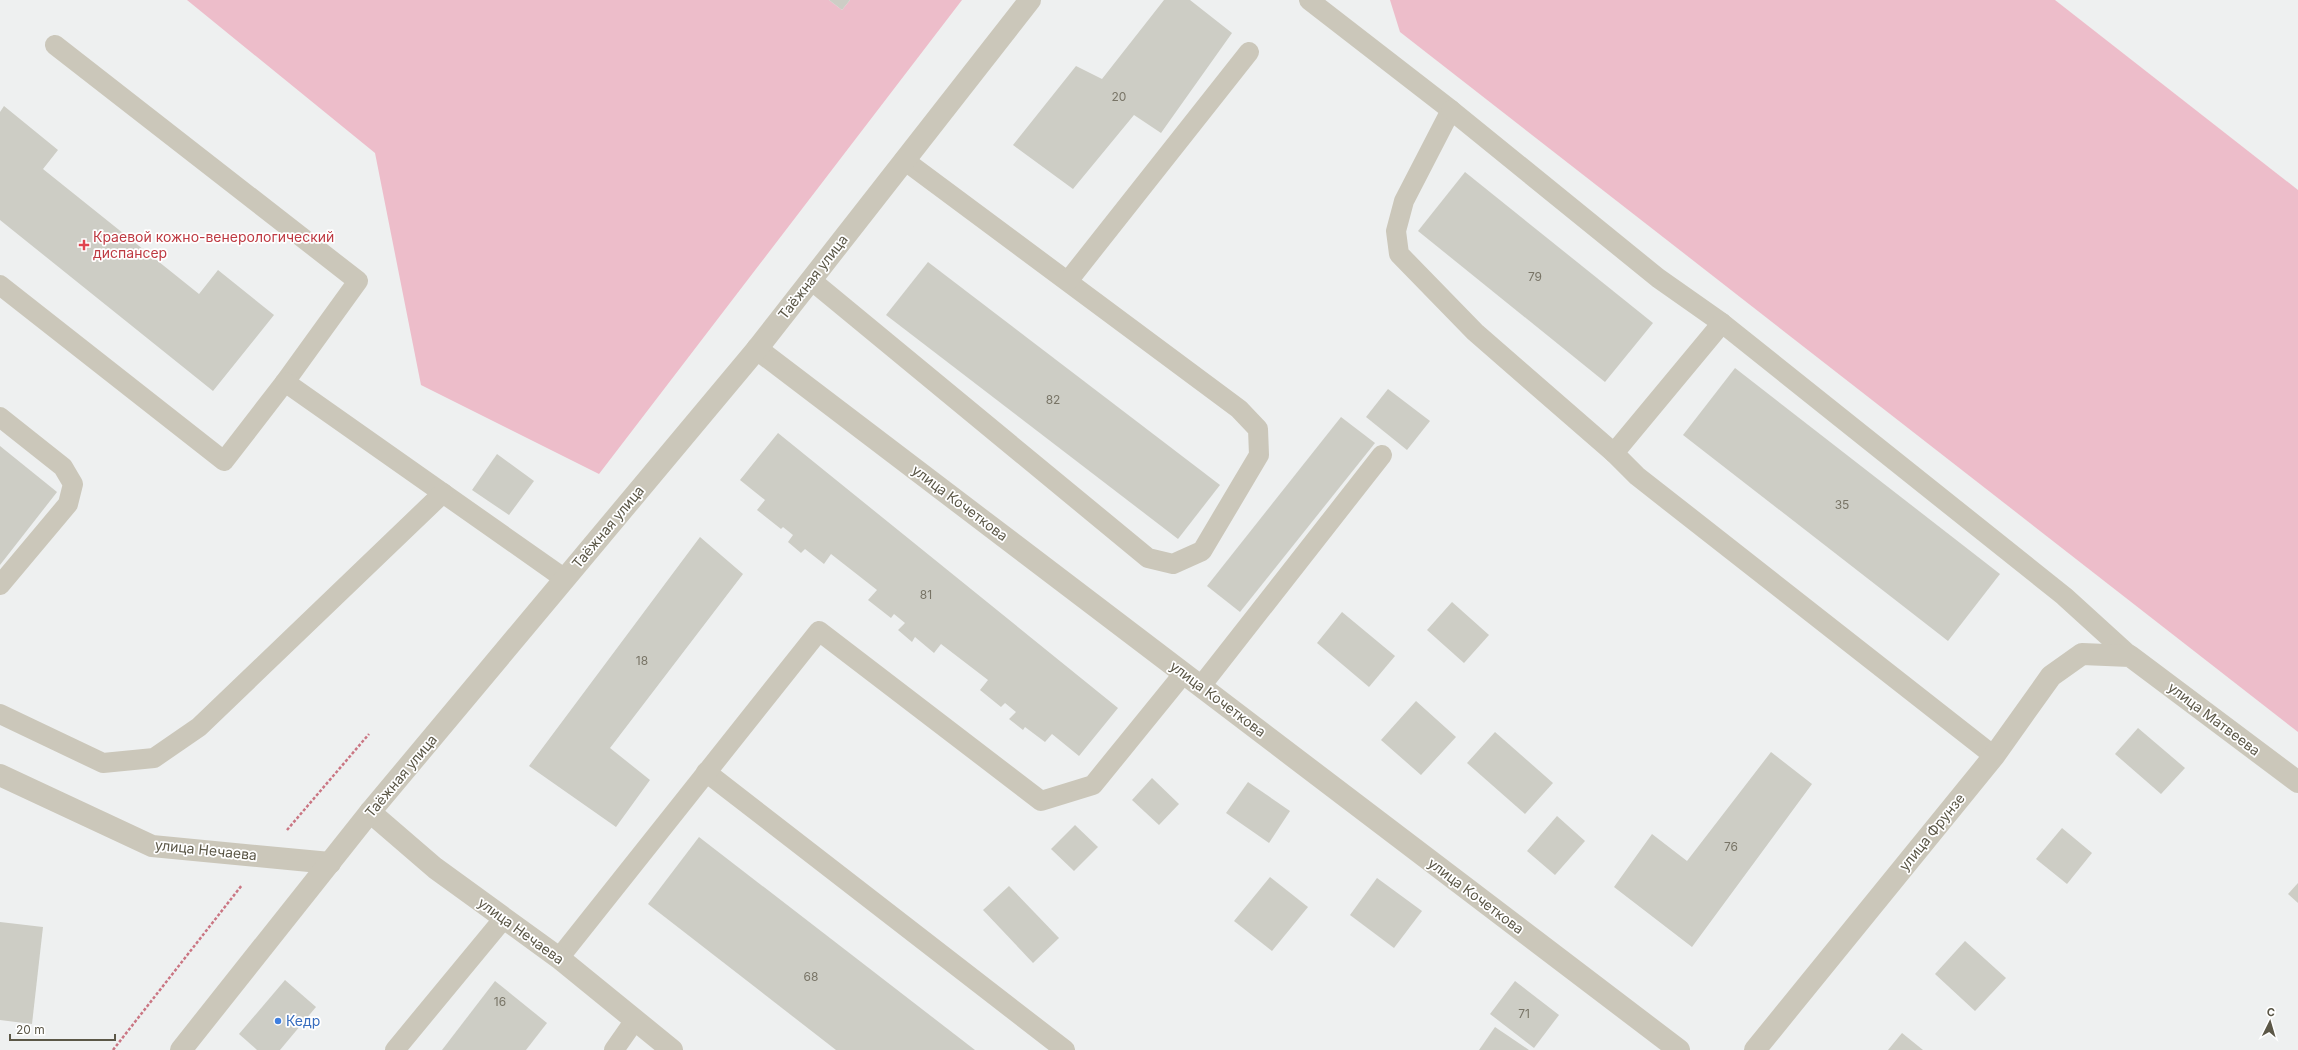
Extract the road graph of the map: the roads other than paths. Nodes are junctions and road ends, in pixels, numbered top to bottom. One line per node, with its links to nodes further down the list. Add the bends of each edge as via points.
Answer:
1 (1030, 0): 6 (street, Таёжная улица)
2 (1309, 0): 5 (lane)
3 (55, 45): 12 (lane, via 358,281)
4 (1250, 52): 8 (lane)
5 (1451, 110): 10 (lane, via 1658,278); 14 (lane, via 1404,201 1396,231 1399,254 1475,332)
6 (904, 160): 7 (street, Таёжная улица); 8 (lane)
7 (811, 280): 8 (lane, via 1148,558 1173,564 1202,551 1259,455 1258,429 1239,410); 11 (street, Таёжная улица)
8 (1068, 281)
9 (0, 285): 12 (lane, via 224,461)
10 (1722, 323): 14 (lane); 19 (lane, via 2064,596)
11 (757, 349): 17 (street, Таёжная улица); 20 (street, улица Кочеткова)
12 (285, 382): 16 (lane)
13 (0, 417): 18 (lane, via 63,467 73,484 68,504)
14 (1614, 453): 23 (lane, via 1637,476)
15 (1382, 455): 21 (lane)
16 (443, 493): 17 (lane); 22 (lane, via 199,727 154,758 103,763)
17 (565, 579): 27 (street, Таёжная улица)
18 (0, 585)
19 (2130, 656): 23 (street, улица Фрунзе, via 2082,654 2051,676); 26 (street, улица Матвеева)
20 (1184, 673): 21 (street, улица Кочеткова); 24 (lane, via 1093,785 1041,800 819,630)
21 (1201, 686): 37 (street, улица Кочеткова)
22 (0, 714)
23 (1994, 756): 38 (street, улица Фрунзе)
24 (706, 772): 30 (lane); 36 (lane)
25 (0, 775): 28 (street, улица Нечаева, via 152,846)
26 (2298, 782)
27 (370, 812): 28 (street, Таёжная улица); 29 (street, улица Нечаева, via 435,868)
28 (330, 863): 32 (street, Таёжная улица)
29 (504, 918): 30 (street, улица Нечаева); 33 (lane)
30 (559, 958): 31 (street, улица Нечаева)
31 (634, 1020): 34 (lane); 35 (street, улица Нечаева)
32 (181, 1050)
33 (395, 1050)
34 (614, 1050)
35 (672, 1050)
36 (1065, 1050)
37 (1679, 1050)
38 (1755, 1050)

